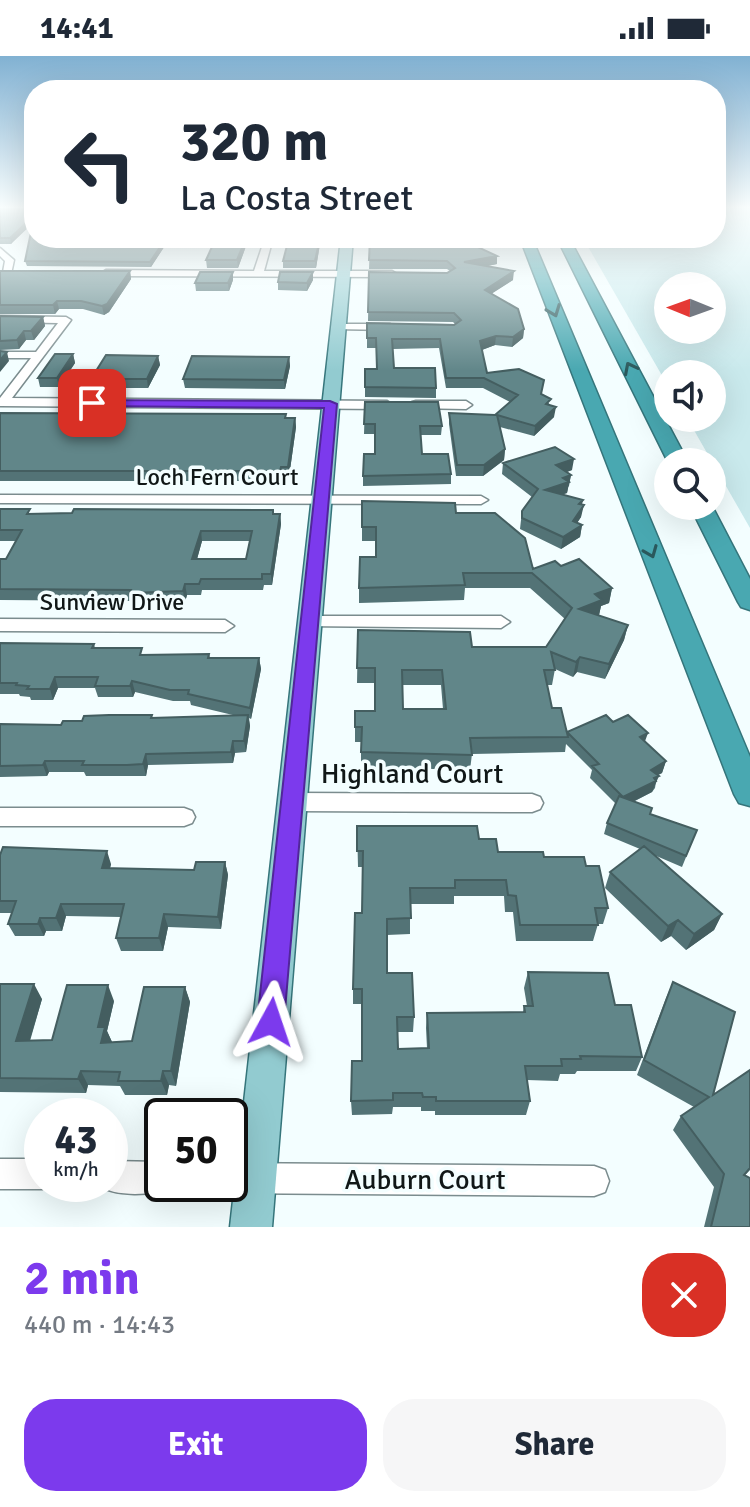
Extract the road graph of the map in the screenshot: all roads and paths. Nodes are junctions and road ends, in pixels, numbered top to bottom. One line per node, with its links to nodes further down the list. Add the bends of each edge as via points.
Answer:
1 (262, 262): 8 (street)
2 (344, 262): 9 (main road)
3 (536, 262): 29 (highway, one-way to 29)
4 (575, 262): 19 (highway, one-way to 4)
5 (6, 270): 6 (street)
6 (23, 272)
7 (99, 273): 8 (street)
8 (258, 274): 9 (street)
9 (343, 274): 10 (street); 12 (main road)
10 (403, 275)
11 (0, 319): 15 (street, via 66,320)
12 (338, 327): 13 (street); 17 (main road)
13 (410, 328)
14 (0, 355): 15 (street)
15 (38, 355): 16 (street)
16 (1, 402): 17 (street)
17 (330, 404): 18 (street); 21 (main road)
18 (466, 405)
19 (671, 448)
20 (0, 499): 21 (street, Loch Fern Court)
21 (321, 499): 22 (street, Loch Fern Court); 25 (main road)
22 (481, 500)
23 (708, 520): 24 (highway)
24 (750, 602)
25 (309, 622): 26 (street); 30 (main road)
26 (501, 622)
27 (0, 625): 28 (street, Sunview Drive)
28 (225, 626)
29 (750, 794)
30 (292, 802): 31 (street, Highland Court); 34 (main road)
31 (532, 803)
32 (0, 817): 33 (street)
33 (184, 817)
34 (248, 1140)
35 (0, 1174): 36 (street)
36 (24, 1174)
37 (248, 1178): 38 (street, Auburn Court)
38 (594, 1181)
39 (247, 1202): 40 (main road)
40 (251, 1227)

